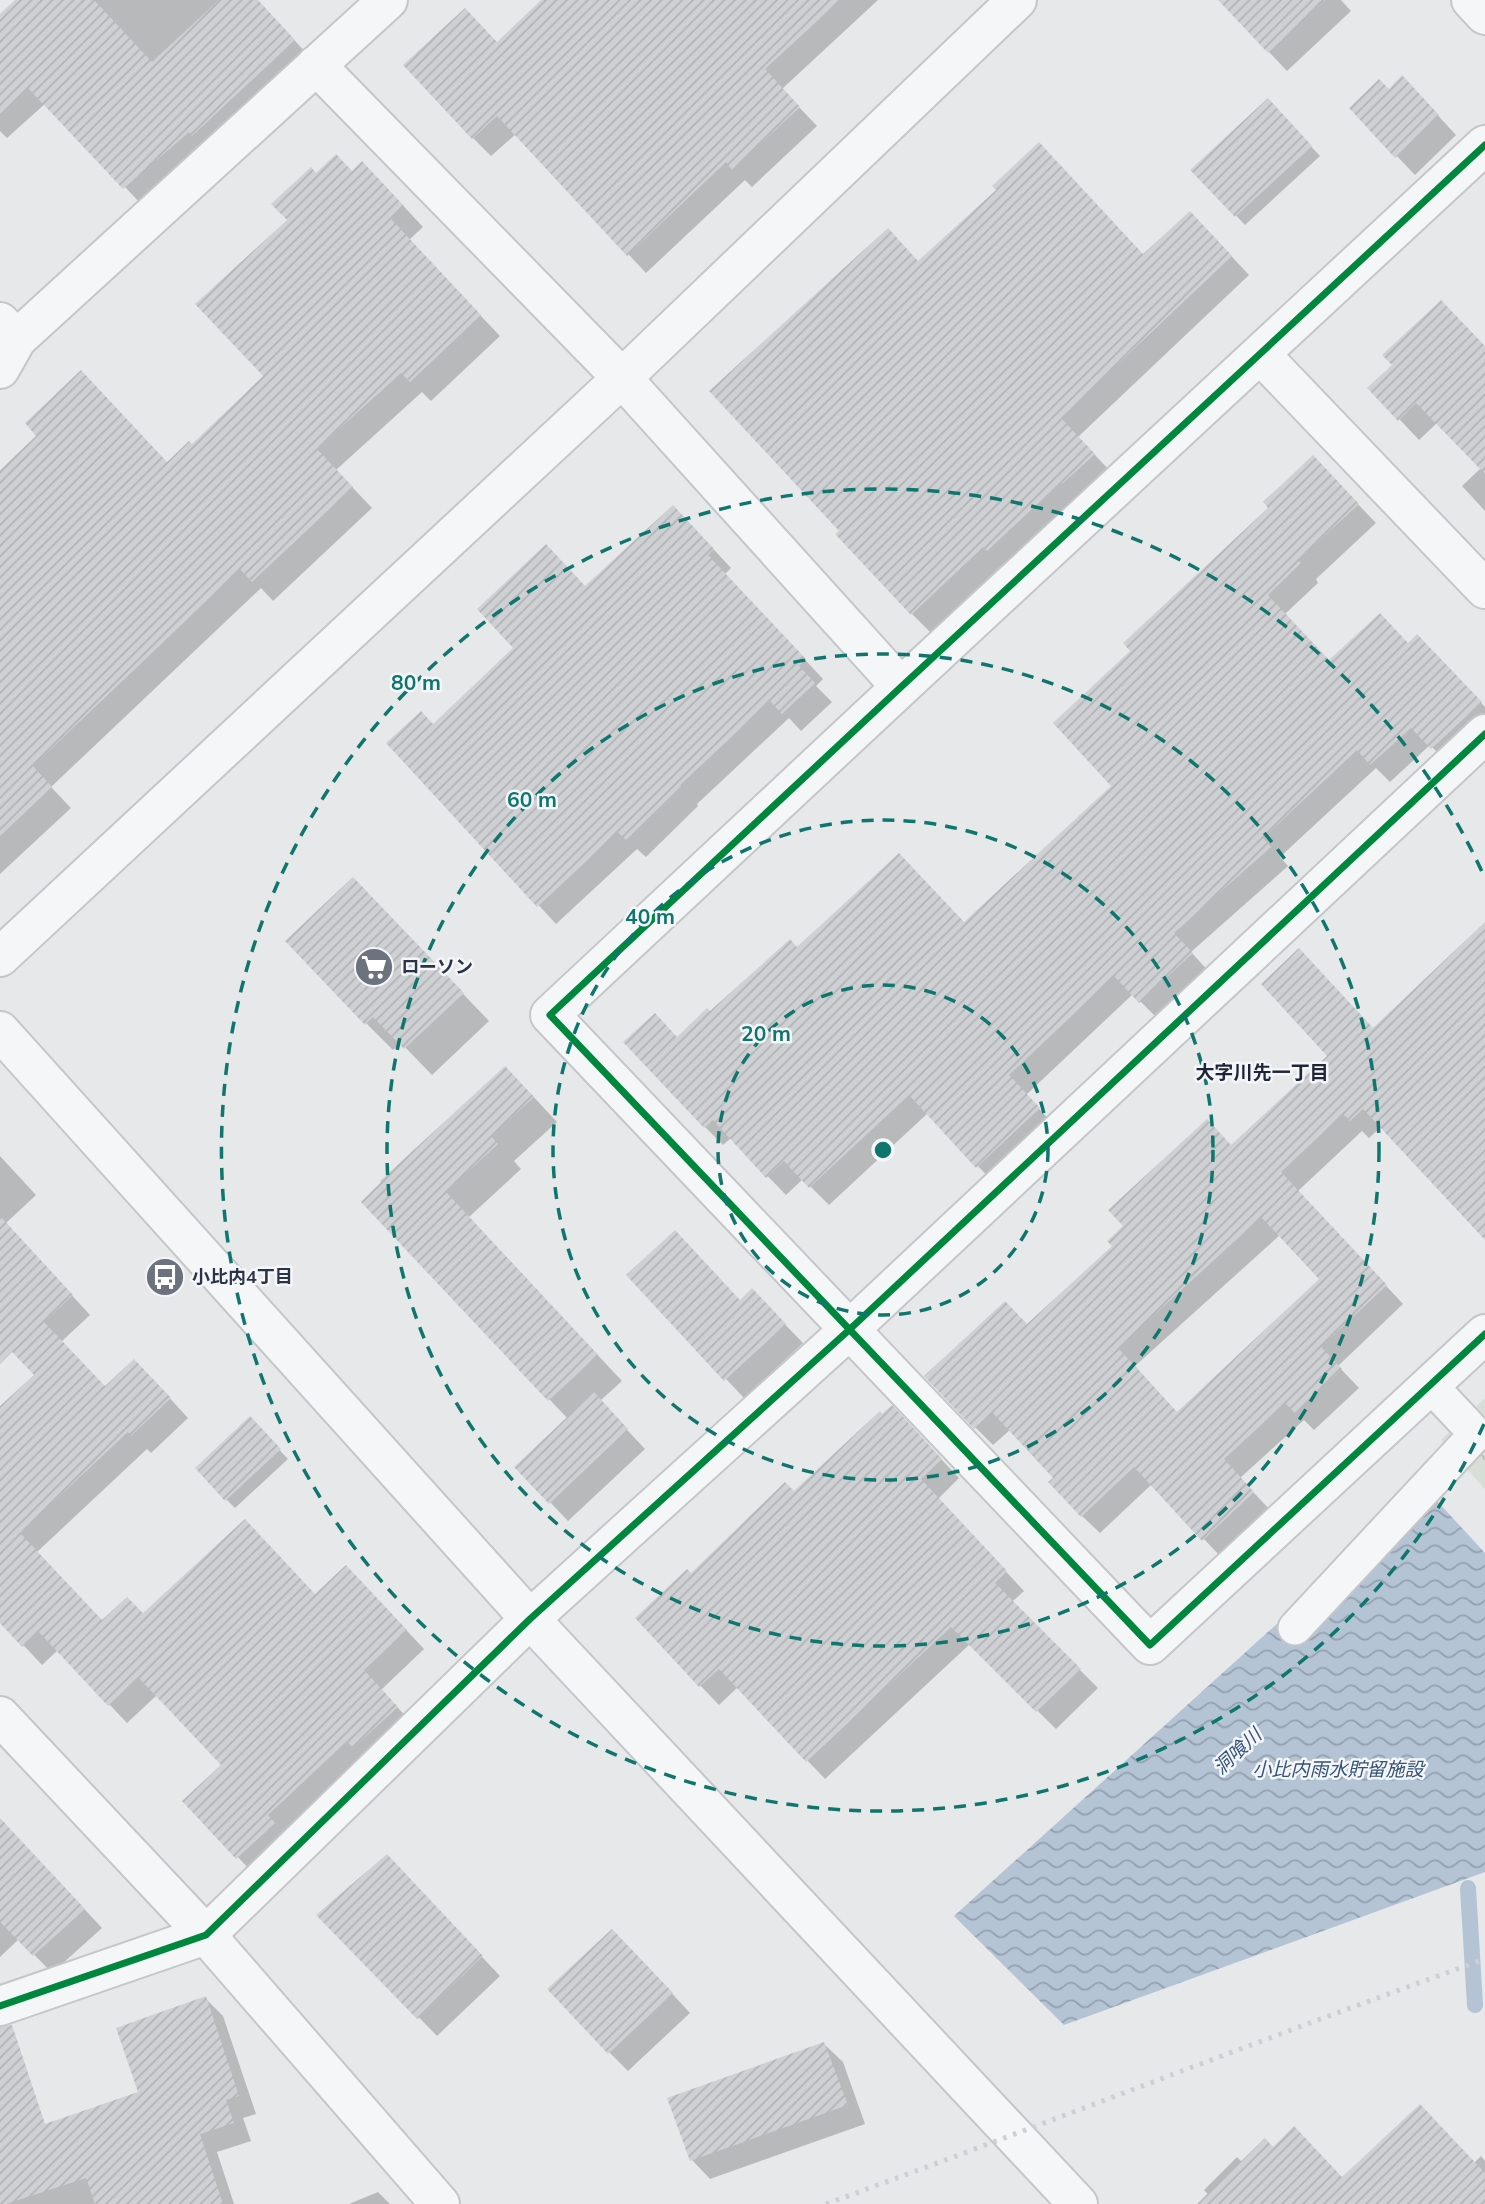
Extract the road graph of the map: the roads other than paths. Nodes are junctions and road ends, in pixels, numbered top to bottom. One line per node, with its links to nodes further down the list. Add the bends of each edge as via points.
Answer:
1 (388, 0): 5 (street)
2 (1017, 0): 9 (street)
3 (1471, 0): 4 (street)
4 (1485, 15)
5 (316, 65): 7 (street); 9 (street)
6 (1485, 145): 8 (street)
7 (6, 343)
8 (1260, 354): 10 (street); 11 (street)
9 (622, 378): 11 (street); 13 (street)
10 (1485, 589)
11 (901, 687): 15 (street, via 550,1015)
12 (1485, 734): 15 (street)
13 (0, 957)
14 (0, 1031): 18 (street)
15 (849, 1329): 17 (street, via 1150,1645); 18 (street)
16 (1485, 1334): 17 (street)
17 (1430, 1385): 19 (lane, via 1476,1434)
18 (530, 1619): 21 (street); 24 (street)
19 (1295, 1628)
20 (0, 1716): 21 (street)
21 (206, 1935): 22 (street); 23 (street)
22 (0, 2006)
23 (440, 2204)
24 (1078, 2204)

